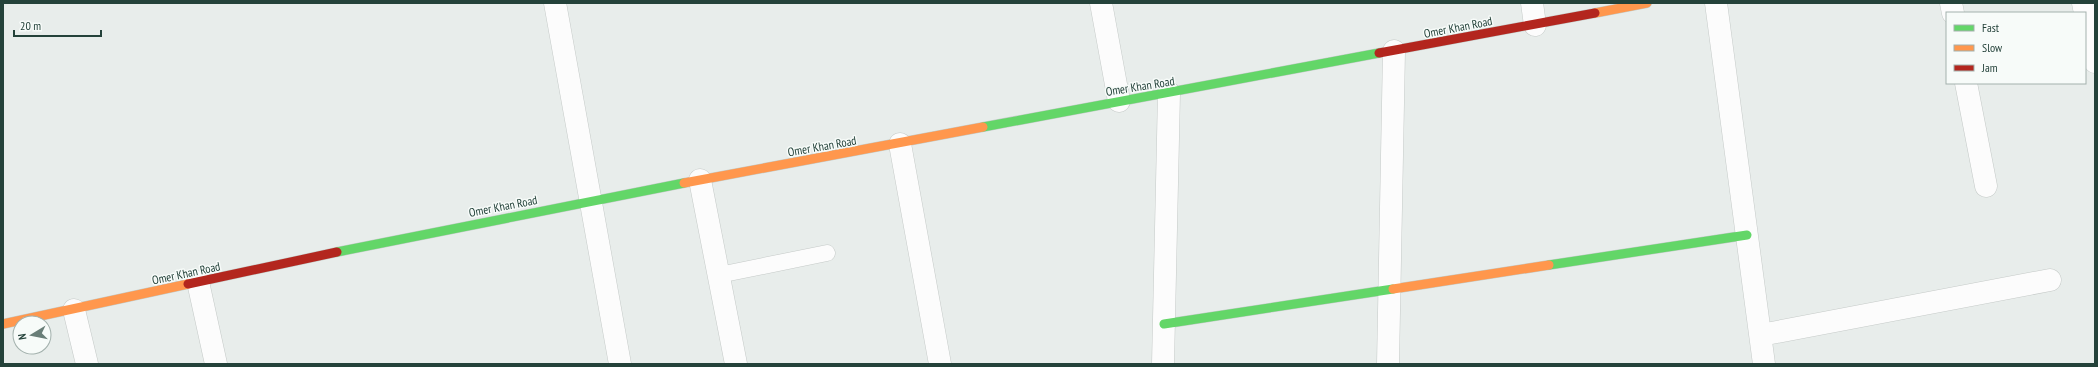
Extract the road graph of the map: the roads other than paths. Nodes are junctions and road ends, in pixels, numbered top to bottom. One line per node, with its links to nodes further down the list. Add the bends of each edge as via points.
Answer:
1 (555, 3): 16 (street)
2 (1101, 3): 12 (street)
3 (1532, 3): 7 (street)
4 (1647, 3): 7 (street, Omer Khan Road)
5 (1716, 3): 17 (street)
6 (2086, 18): 9 (street)
7 (1536, 25): 8 (street, Omer Khan Road)
8 (1394, 51): 11 (street, Omer Khan Road); 22 (street)
9 (2095, 62)
10 (1966, 84): 15 (street)
11 (1169, 94): 12 (street, Omer Khan Road); 25 (street)
12 (1119, 101): 13 (street, Omer Khan Road)
13 (900, 144): 14 (street, Omer Khan Road); 31 (street)
14 (700, 180): 16 (street, Omer Khan Road); 19 (street)
15 (1986, 186)
16 (591, 200): 21 (street, Omer Khan Road); 29 (street)
17 (1747, 235): 22 (street); 26 (street)
18 (827, 253): 19 (lane)
19 (719, 275): 30 (street)
20 (2050, 280): 26 (street)
21 (198, 282): 23 (street, Omer Khan Road); 28 (street)
22 (1391, 289): 25 (street); 33 (street)
23 (74, 310): 24 (street, Omer Khan Road); 27 (street)
24 (3, 324)
25 (1164, 324): 32 (street)
26 (1760, 335): 34 (street)
27 (87, 364)
28 (216, 364)
29 (620, 364)
30 (736, 364)
31 (940, 364)
32 (1163, 364)
33 (1388, 364)
34 (1764, 364)

